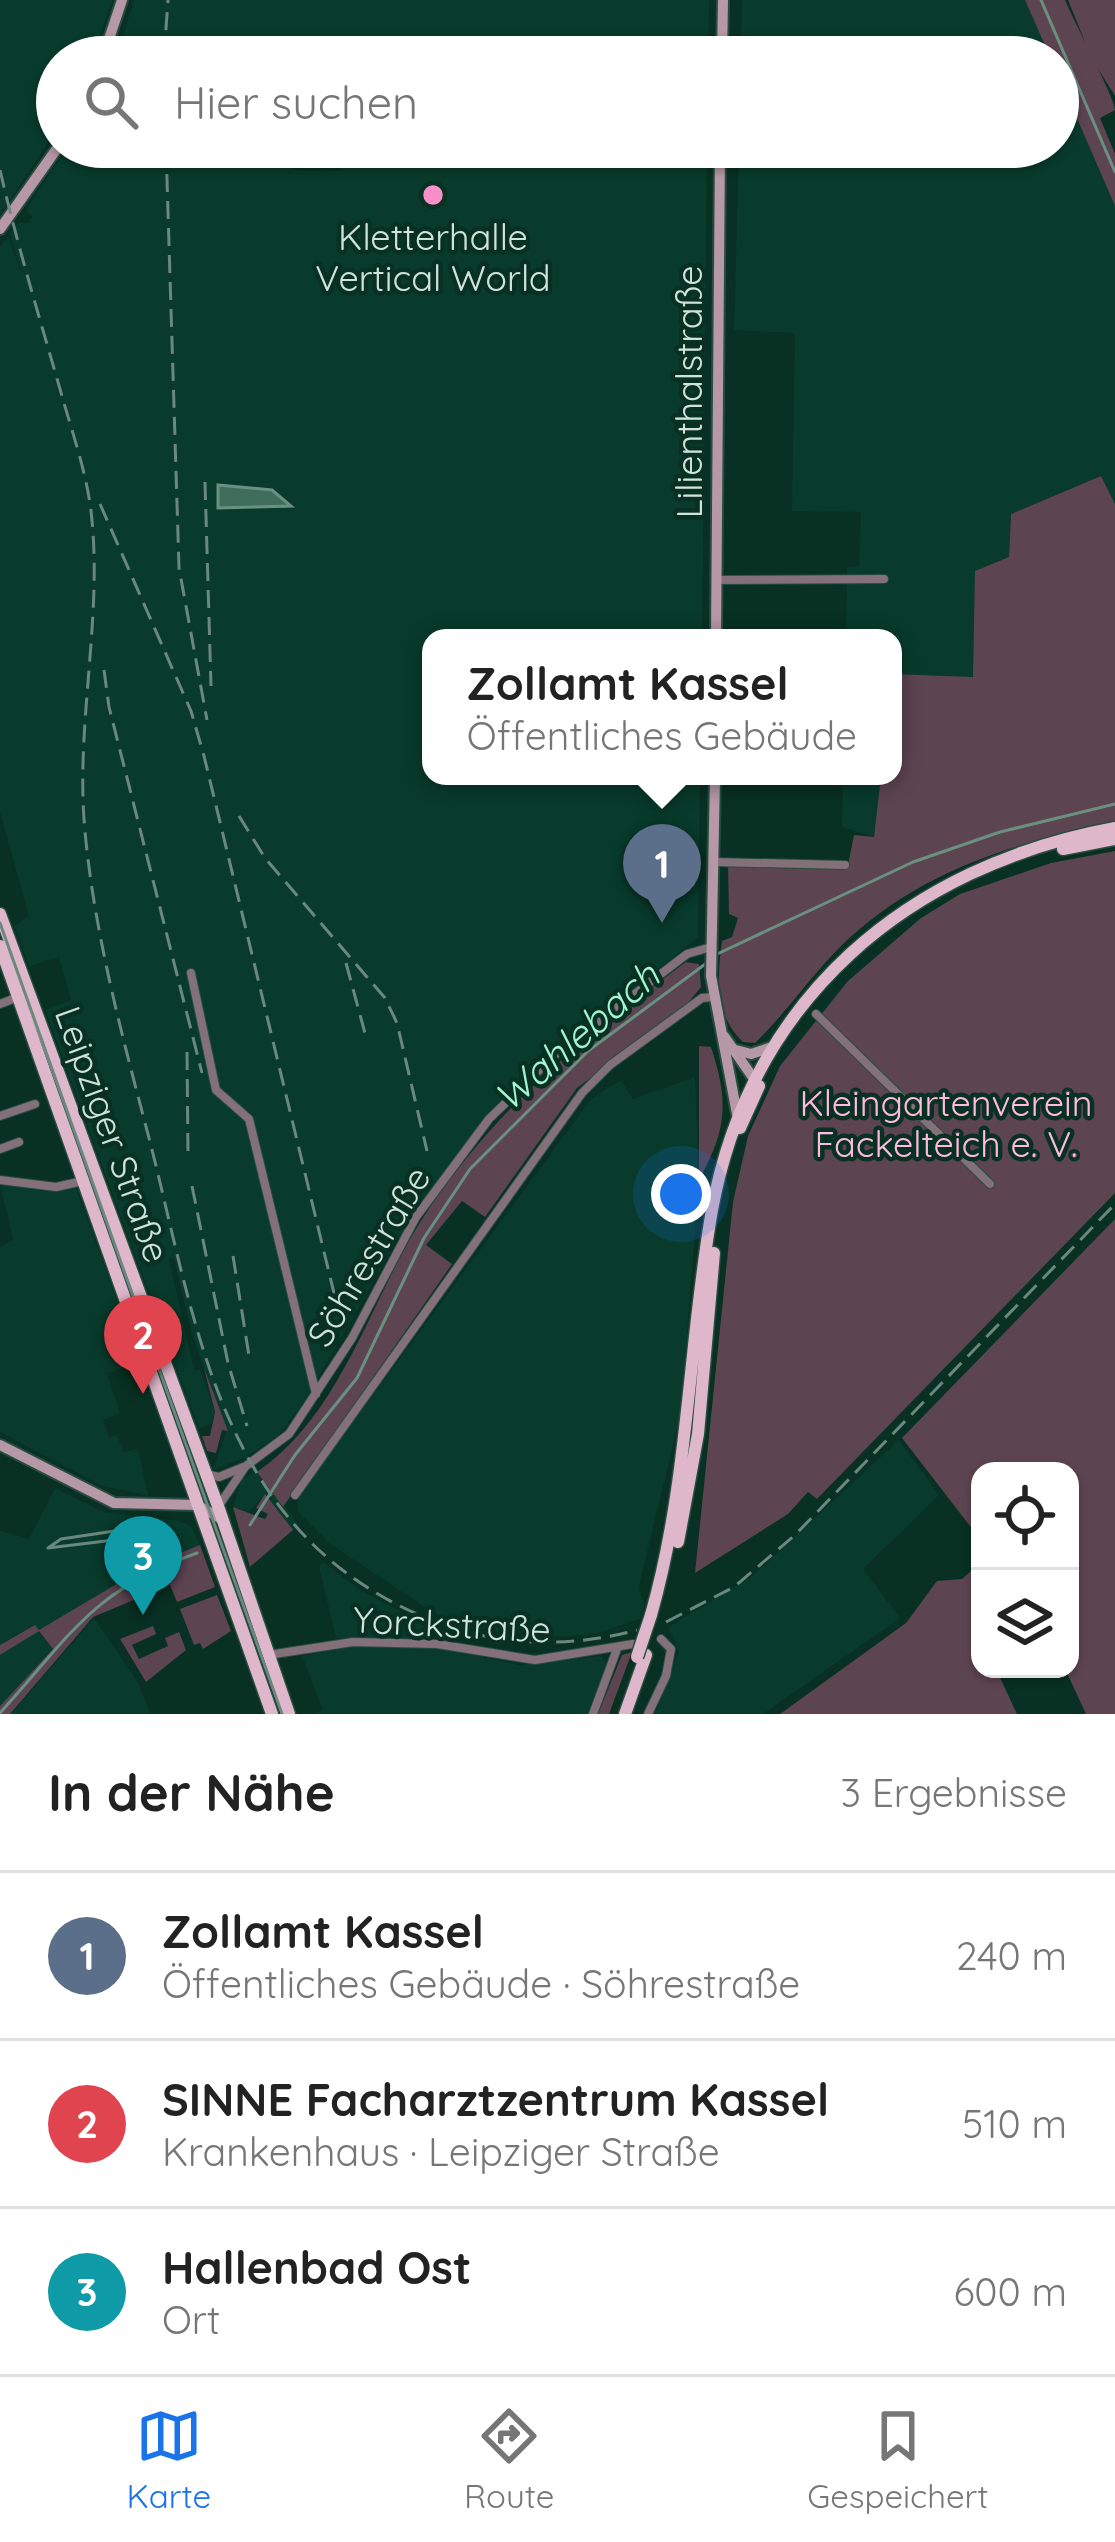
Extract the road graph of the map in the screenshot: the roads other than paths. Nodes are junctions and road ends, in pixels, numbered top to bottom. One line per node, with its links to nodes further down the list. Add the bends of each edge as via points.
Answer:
1 (122, 0): 3 (main road)
2 (723, 0): 4 (main road)
3 (110, 36)
4 (722, 36)
5 (43, 168): 7 (main road)
6 (720, 168): 9 (main road, Lilienthalstraße)
7 (0, 229)
8 (884, 579): 9 (street)
9 (716, 580): 10 (main road, Lilienthalstraße)
10 (716, 629)
11 (715, 785): 14 (main road)
12 (1115, 828): 25 (main road, via 1010,855 924,897 836,966)
13 (1115, 838): 28 (main road, via 1018,861 944,893 850,962)
14 (714, 862): 15 (street); 18 (main road)
15 (845, 865)
16 (0, 914): 40 (main road, Leipziger Straße)
17 (0, 946): 20 (main road, Leipziger Straße)
18 (711, 954): 21 (main road); 37 (street, Söhrestraße, via 687,954 555,1055 489,1119 416,1216)
19 (191, 973): 37 (street, via 216,1090 248,1119)
20 (18, 997): 22 (street); 35 (main road, Leipziger Straße)
21 (713, 997): 24 (main road); 41 (street, via 610,1065 582,1093)
22 (0, 1004)
23 (816, 1015): 36 (street)
24 (719, 1028): 26 (main road); 27 (main road)
25 (772, 1047): 26 (main road); 28 (main road)
26 (734, 1049): 28 (main road)
27 (727, 1065): 28 (main road); 30 (main road)
28 (755, 1085): 30 (main road); 43 (main road, via 721,1202 693,1471)
29 (35, 1104): 31 (street)
30 (737, 1114): 43 (main road, via 704,1266 683,1473)
31 (0, 1116)
32 (19, 1142): 33 (street)
33 (0, 1149)
34 (0, 1180): 35 (street, via 56,1187)
35 (84, 1180): 42 (main road, Leipziger Straße)
36 (990, 1184)
37 (316, 1395): 39 (street, Söhrestraße, via 283,1440)
38 (0, 1445): 42 (main road, via 114,1503)
39 (246, 1466): 40 (street, via 219,1478); 42 (street, Söhrestraße)
40 (203, 1472): 42 (main road, Leipziger Straße); 42 (main road)
41 (295, 1495)
42 (212, 1511): 47 (main road, Leipziger Straße); 48 (main road, Leipziger Straße)
43 (655, 1614): 46 (main road, bridge)
44 (661, 1639): 52 (street, via 672,1660)
45 (618, 1647): 46 (street, Yorckstraße); 47 (street, Yorckstraße, via 535,1660 437,1644 352,1642); 50 (street)
46 (639, 1652): 51 (main road)
47 (268, 1655): 49 (main road, Leipziger Straße)
48 (272, 1714)
49 (289, 1714)
50 (593, 1714)
51 (621, 1714)
52 (648, 1714)

